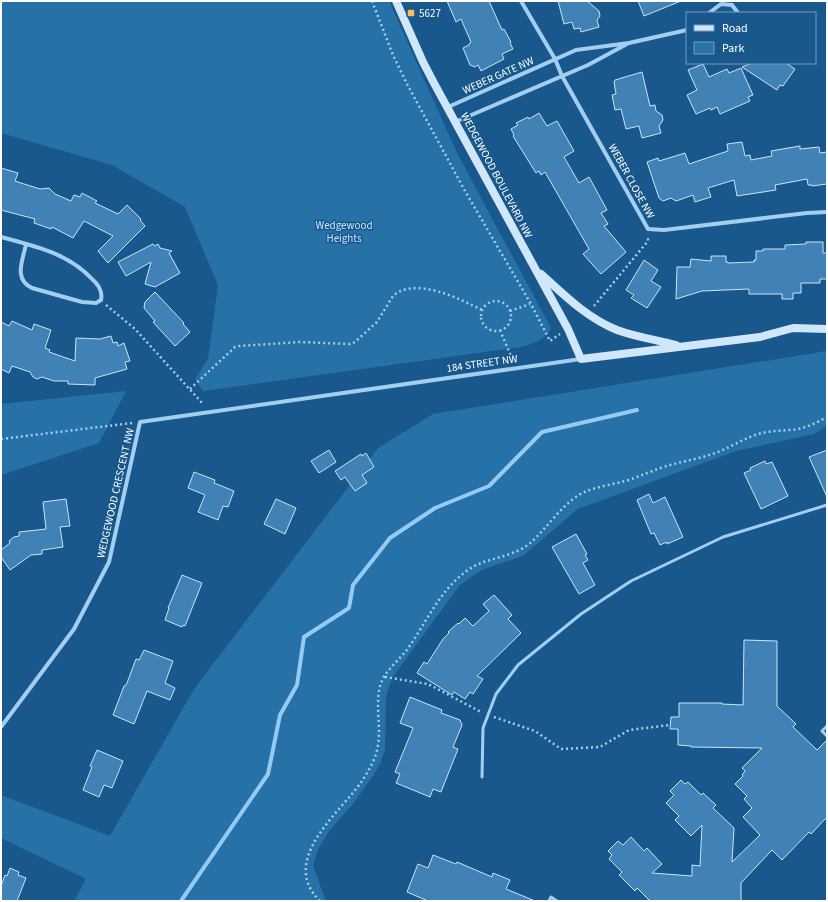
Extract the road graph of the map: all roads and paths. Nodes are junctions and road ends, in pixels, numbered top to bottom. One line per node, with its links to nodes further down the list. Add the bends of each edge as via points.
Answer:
1 (396, 1): 9 (street, WEDGEWOOD BOULEVARD NW, via 423,62)
2 (521, 1): 7 (street, WEBER CLOSE NW)
3 (710, 12): 4 (street, via 721,4 732,5)
4 (737, 12)
5 (686, 30): 6 (street)
6 (629, 43): 7 (street, WEBER GATE NW, via 576,50); 8 (street)
7 (555, 59): 8 (street, WEBER CLOSE NW); 9 (street, WEBER GATE NW)
8 (562, 76): 10 (street); 11 (street, WEBER CLOSE NW, via 648,229 664,230)
9 (448, 107): 10 (street, WEDGEWOOD BOULEVARD NW)
10 (455, 122): 14 (street, WEDGEWOOD BOULEVARD NW)
11 (827, 212)
12 (1, 237): 13 (street)
13 (26, 244): 15 (street, via 48,250 76,264 97,283 101,290); 15 (street, via 20,273 26,285 82,302 96,303)
14 (536, 270): 21 (street, via 580,308 605,324 629,334); 22 (street, WEDGEWOOD BOULEVARD NW)
15 (101, 300): 24 (path, via 135,329)
16 (531, 304): 18 (path)
17 (482, 310): 18 (path, via 486,304 496,301); 20 (path, via 484,325 491,330); 24 (path, via 433,291 407,289 393,296 377,322 355,342 239,346)
18 (510, 311): 20 (path, via 509,322)
19 (827, 328): 21 (street, 184 STREET NW, via 793,328 760,337)
20 (500, 330): 23 (path)
21 (681, 346): 22 (street, 184 STREET NW)
22 (581, 359): 23 (street, 184 STREET NW)
23 (516, 369): 25 (street, 184 STREET NW)
24 (190, 389): 25 (path)
25 (210, 412): 27 (street, 184 STREET NW)
26 (827, 417): 30 (path, via 796,429 762,433 725,450 577,496 542,532 519,551 477,565 459,577 441,597 406,650)
27 (140, 422): 28 (path); 34 (street, WEDGEWOOD CRESCENT NW, via 109,562 74,629)
28 (1, 439)
29 (827, 505): 31 (lane, via 723,537 631,581 581,614 518,665 496,694)
30 (384, 677): 31 (path, via 428,684); 37 (path, via 379,694 375,756 359,785 319,833 308,859 306,877 313,893)
31 (488, 715): 32 (path, via 535,731 561,749 600,747 629,730); 36 (lane, via 483,728)
32 (670, 725)
33 (827, 726): 35 (lane, via 822,731)
34 (1, 727)
35 (827, 736)
36 (482, 777)
37 (320, 901)
38 (549, 901): 39 (lane, via 551,897)
39 (557, 901)

